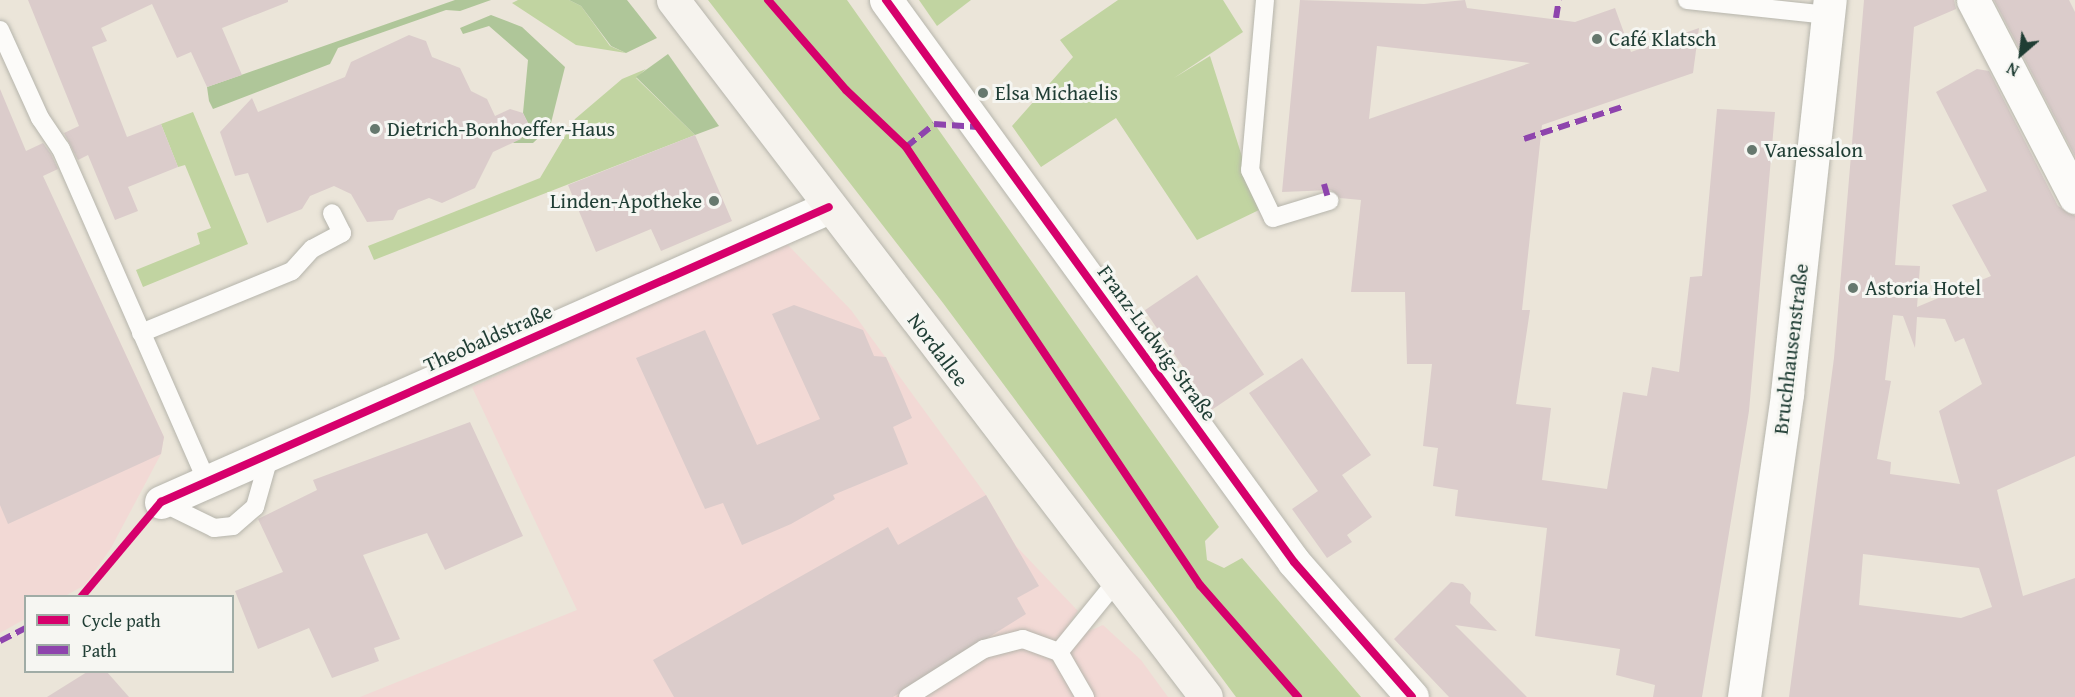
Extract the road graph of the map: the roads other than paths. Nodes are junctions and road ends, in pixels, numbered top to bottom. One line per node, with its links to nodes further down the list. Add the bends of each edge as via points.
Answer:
1 (673, 0): 10 (main road, Nordallee)
2 (886, 0): 21 (street, Franz-Ludwig-Straße, via 1294,562)
3 (1265, 0): 9 (lane, via 1250,170 1273,218)
4 (1687, 0): 6 (lane)
5 (1973, 0): 8 (street)
6 (1829, 8): 22 (street, Bruchhausenstraße, via 1787,393)
7 (0, 30): 12 (lane, via 40,118 61,149)
8 (2075, 197)
9 (1329, 201)
10 (829, 207): 13 (street, Theobaldstraße); 16 (main road, Nordallee)
11 (332, 213): 12 (lane, via 342,233 312,249 292,271)
12 (141, 333): 14 (lane)
13 (270, 453): 14 (street, Theobaldstraße); 15 (lane, via 255,507 232,526 214,528)
14 (207, 482): 15 (street, Theobaldstraße)
15 (161, 502)
16 (1115, 583): 17 (lane); 20 (main road, Nordallee)
17 (1059, 652): 18 (lane, via 1023,639 984,649); 19 (lane)
18 (908, 697)
19 (1085, 697)
20 (1206, 697)
21 (1412, 697)
22 (1744, 697)

